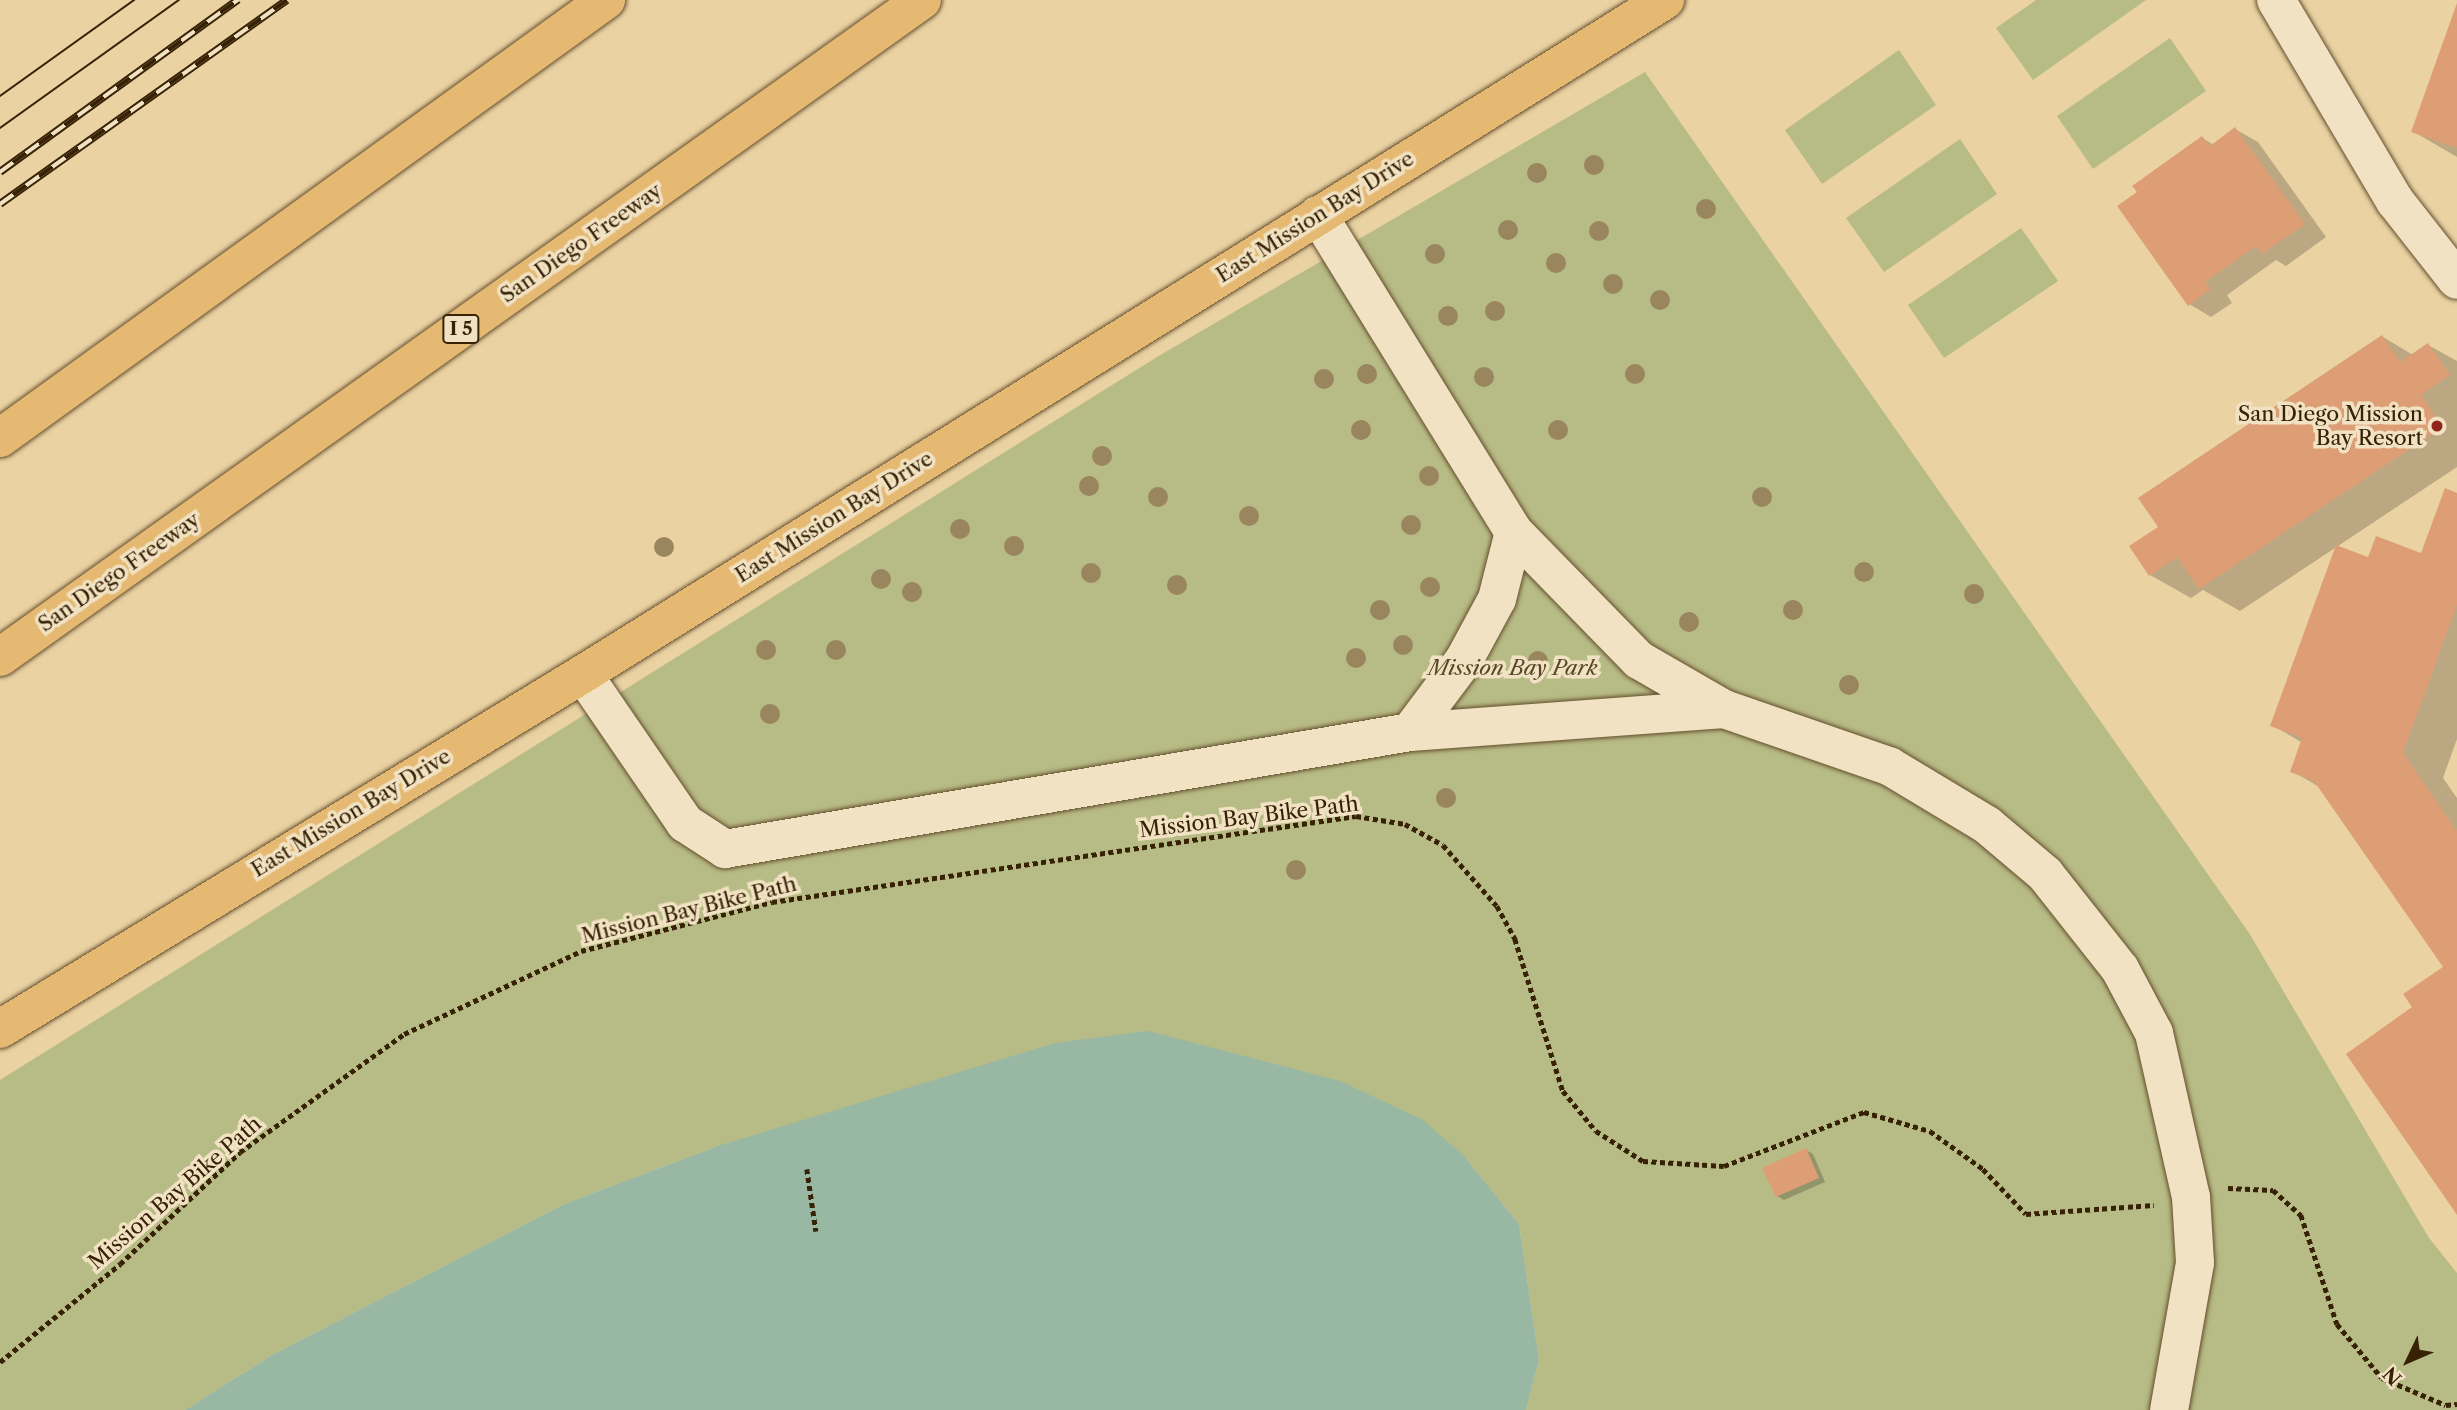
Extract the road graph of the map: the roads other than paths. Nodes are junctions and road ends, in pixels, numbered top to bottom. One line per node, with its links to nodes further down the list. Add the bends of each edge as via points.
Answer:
1 (606, 0): 7 (main road)
2 (922, 0): 9 (main road, San Diego Freeway / I 5)
3 (1665, 0): 5 (main road, East Mission Bay Drive)
4 (2276, 0): 6 (lane, via 2395,201)
5 (1318, 215): 8 (lane); 10 (main road, East Mission Bay Drive)
6 (2452, 263)
7 (0, 438)
8 (1514, 532): 11 (lane, via 1639,660); 12 (lane, via 1497,599 1464,660)
9 (0, 657)
10 (583, 674): 12 (lane, via 685,823 725,849); 13 (main road, East Mission Bay Drive)
11 (1724, 709): 12 (lane); 14 (lane, via 1889,766 1987,825 2045,874 2120,969 2154,1033 2191,1197 2195,1264)
12 (1410, 732)
13 (0, 1029)
14 (2169, 1410)

